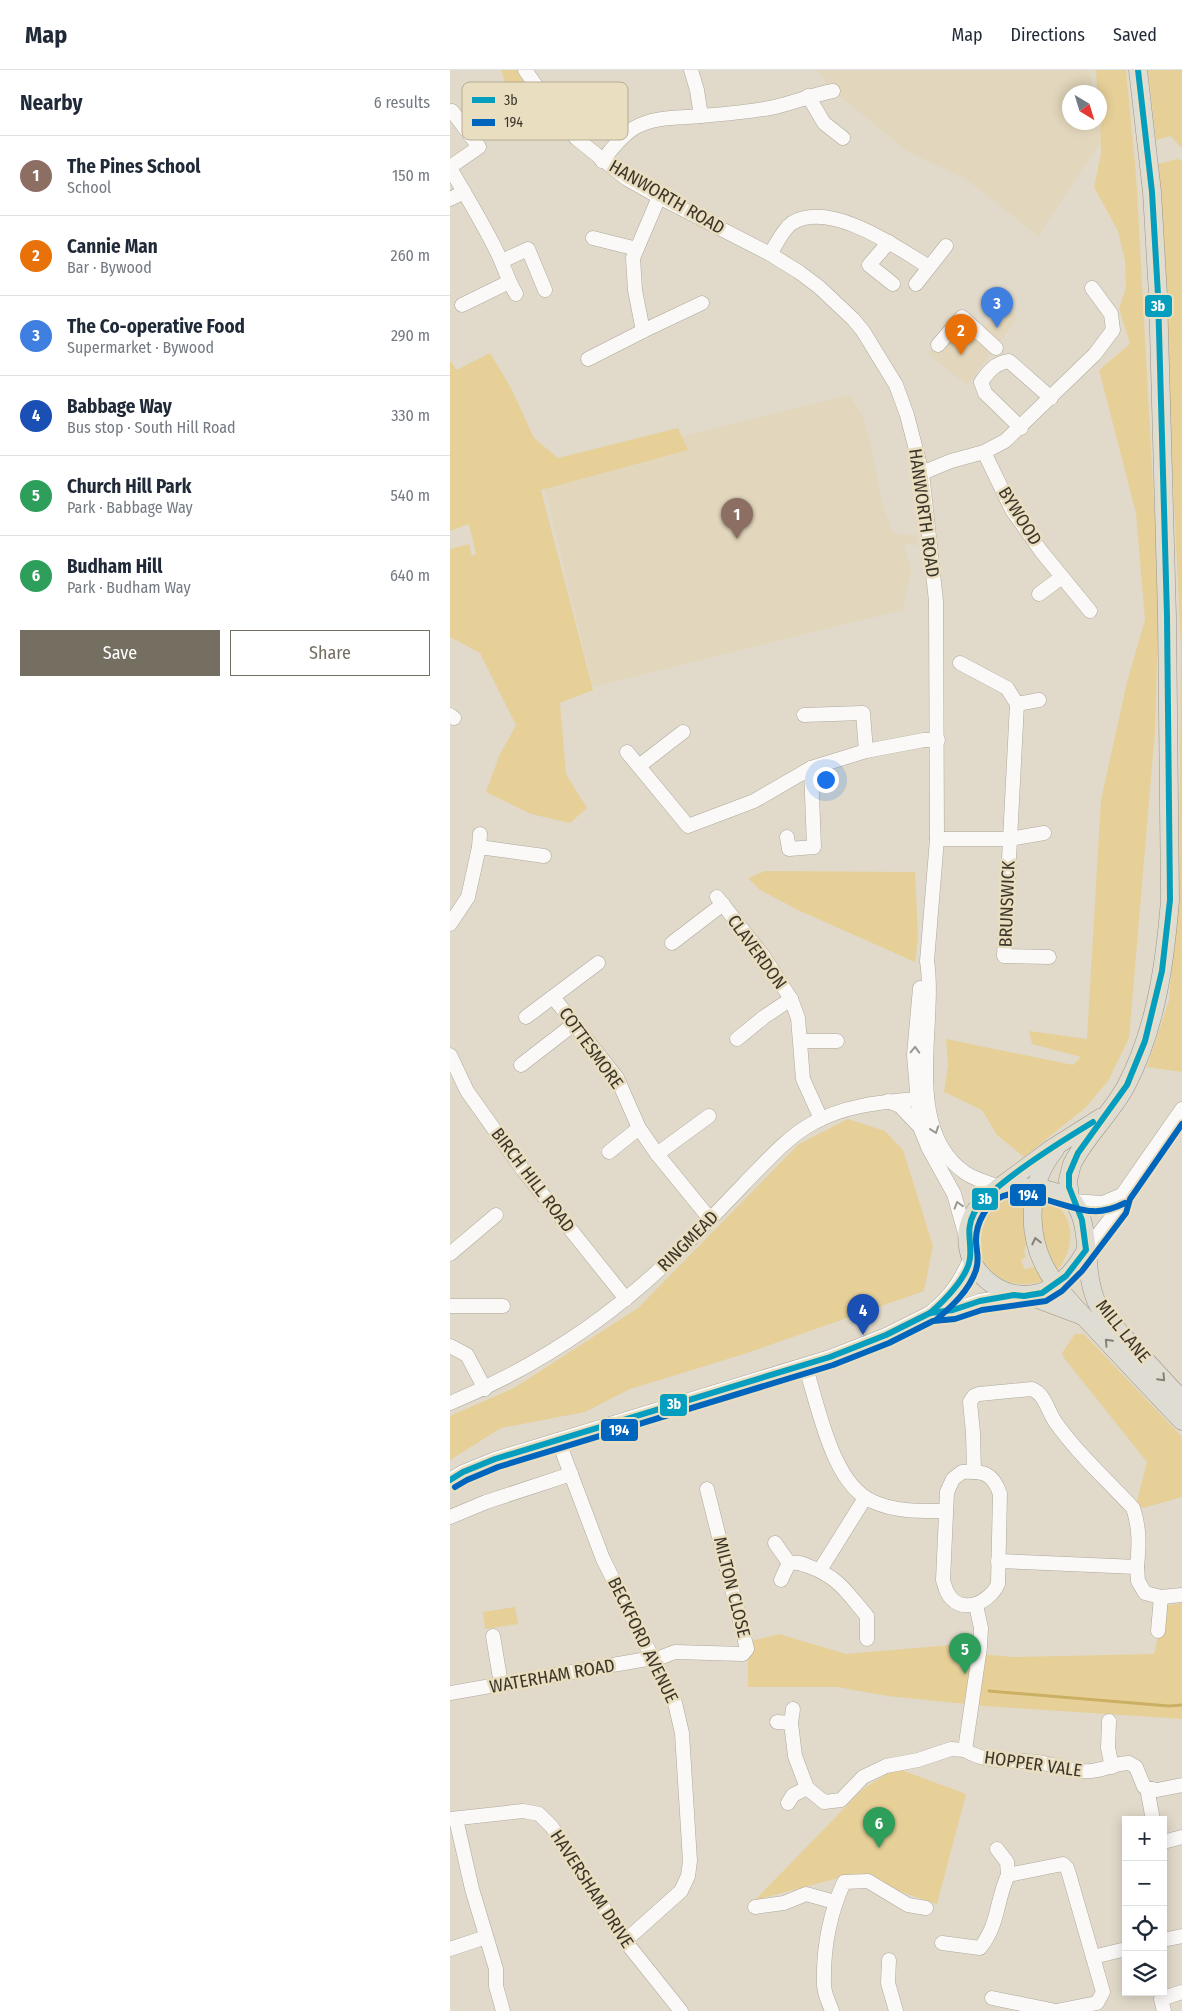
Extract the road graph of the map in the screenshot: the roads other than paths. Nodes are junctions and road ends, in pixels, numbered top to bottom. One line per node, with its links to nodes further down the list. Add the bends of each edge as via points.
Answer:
1 (525, 70): 4 (street, HANWORTH ROAD)
2 (691, 70): 8 (street)
3 (1138, 70): 77 (main road, via 1152,192 1158,295 1167,616 1170,900 1161,974 1151,1021 1126,1087)
4 (533, 82)
5 (833, 91): 6 (street)
6 (808, 96): 8 (street, via 770,108); 11 (street, via 824,123)
7 (452, 111): 9 (street)
8 (701, 116): 10 (street, via 651,121)
9 (462, 121)
10 (628, 133)
11 (843, 138)
12 (481, 140): 16 (street, via 484,143)
13 (578, 140): 15 (street, HANWORTH ROAD)
14 (620, 140): 15 (street)
15 (602, 161): 18 (street, HANWORTH ROAD)
16 (450, 167): 17 (street)
17 (464, 192): 19 (street); 25 (street)
18 (659, 197): 23 (street); 24 (street, HANWORTH ROAD)
19 (450, 199)
20 (593, 238): 23 (street)
21 (889, 242): 24 (street, via 854,225 817,216 791,224); 26 (street); 28 (street, via 870,265)
22 (946, 246): 26 (street)
23 (637, 249): 35 (street, via 633,258 635,290)
24 (770, 254): 42 (street, HANWORTH ROAD, via 820,287 863,331 896,385)
25 (502, 261): 27 (street); 31 (street, via 528,249)
26 (930, 267): 29 (street)
27 (509, 282): 32 (street); 34 (street)
28 (893, 284)
29 (916, 284)
30 (1092, 288): 39 (street, via 1111,314 1113,330 1095,354)
31 (545, 290)
32 (516, 294)
33 (702, 303): 35 (street)
34 (462, 305)
35 (643, 330): 38 (street)
36 (938, 346): 37 (street, via 962,317)
37 (996, 348)
38 (588, 359)
39 (1051, 398): 40 (street); 40 (street, via 1009,361 988,372 981,382 985,393)
40 (1020, 428): 41 (street)
41 (984, 452): 42 (street); 43 (street, BYWOOD, via 1012,510)
42 (922, 473): 51 (street, HANWORTH ROAD, via 936,601)
43 (1062, 577): 44 (street); 45 (street, BYWOOD)
44 (1039, 594)
45 (1090, 611)
46 (960, 664): 48 (street, via 1007,688)
47 (1039, 700): 48 (street)
48 (1017, 704): 59 (street, BRUNSWICK)
49 (804, 715): 52 (street, via 863,714)
50 (683, 732): 54 (street)
51 (938, 740): 52 (street); 58 (street, HANWORTH ROAD)
52 (866, 751): 55 (street)
53 (627, 752): 54 (street)
54 (639, 766): 55 (street, via 683,827 754,801)
55 (812, 768): 57 (street, via 814,847 789,849)
56 (1044, 833): 59 (street, BRUNSWICK)
57 (787, 837)
58 (937, 839): 59 (street, BRUNSWICK); 74 (street, HANWORTH ROAD, via 927,961 930,978)
59 (1009, 839): 63 (street, BRUNSWICK, via 1004,956)
60 (544, 856): 61 (street, via 479,841 468,897)
61 (450, 924)
62 (672, 943): 66 (street, CLAVERDON, via 720,901 764,957)
63 (1050, 957)
64 (598, 963): 65 (street)
65 (553, 997): 67 (street); 68 (street, COTTESMORE)
66 (790, 999): 69 (street, CLAVERDON); 70 (street, CLAVERDON, via 798,1018)
67 (526, 1017)
68 (574, 1024): 73 (street); 81 (street, COTTESMORE, via 617,1078)
69 (737, 1039)
70 (801, 1041): 71 (street); 79 (street, CLAVERDON, via 803,1079)
71 (837, 1041)
72 (450, 1056): 96 (street, BIRCH HILL ROAD, via 467,1091 523,1170)
73 (521, 1065)
74 (922, 1098): 75 (street, RINGMEAD); 80 (street, HANWORTH ROAD); 85 (street, HANWORTH ROAD, one-way to 85, via 947,1154 967,1174)
75 (888, 1101): 79 (street, RINGMEAD); 80 (street, via 900,1106)
76 (1182, 1109): 87 (street)
77 (1106, 1114): 82 (main road); 88 (main road, via 1072,1164 1068,1180)
78 (709, 1116): 84 (street)
79 (821, 1119): 90 (street, RINGMEAD, via 788,1142)
80 (920, 1127): 91 (street, HANWORTH ROAD, one-way to 80, via 954,1194)
81 (639, 1128): 83 (street); 84 (street, COTTESMORE)
82 (1066, 1139): 85 (main road); 86 (main road, MILL LANE, via 1048,1160)
83 (609, 1152)
84 (658, 1154): 90 (street, COTTESMORE)
85 (999, 1187): 86 (main road); 91 (main road, via 976,1209 969,1229)
86 (1036, 1188): 88 (main road); 94 (main road, MILL LANE, one-way to 86, via 1043,1264 1035,1239 1032,1211)
87 (1122, 1195): 88 (street, via 1103,1203); 92 (street, via 1119,1208)
88 (1071, 1200): 92 (main road, MILL LANE, via 1081,1219)
89 (496, 1216): 93 (street)
90 (710, 1219): 96 (street, RINGMEAD)
91 (969, 1249): 95 (main road, MILL LANE, via 979,1272 988,1282); 99 (street, via 958,1285)
92 (1086, 1250): 94 (main road); 104 (main road, MILL LANE, one-way to 104, via 1097,1304)
93 (450, 1254)
94 (1057, 1284): 95 (main road, via 1042,1293); 100 (main road, MILL LANE)
95 (1022, 1296): 99 (street); 100 (main road, MILL LANE)
96 (626, 1299): 103 (street, RINGMEAD, via 545,1356)
97 (450, 1306): 98 (street)
98 (503, 1306)
99 (930, 1313): 102 (street, via 878,1338)
100 (1084, 1316): 106 (main road, MILL LANE, one-way to 100)
101 (450, 1346): 103 (street, via 467,1355)
102 (804, 1365): 107 (street); 112 (street, via 832,1453 844,1476)
103 (485, 1389): 105 (street, RINGMEAD)
104 (1182, 1400)
105 (450, 1404)
106 (1182, 1421)
107 (558, 1440): 109 (street, BECKFORD AVENUE); 110 (street, via 495,1459)
108 (974, 1472): 113 (street, via 962,1472 953,1480 947,1492); 116 (street, via 985,1473 996,1482 1000,1494); 118 (street, via 970,1402 974,1396 1036,1391 1071,1442 1133,1508 1140,1544)
109 (571, 1474): 114 (street); 127 (street, BECKFORD AVENUE, via 603,1559)
110 (450, 1480)
111 (707, 1490): 127 (street, MILTON CLOSE, via 747,1650 743,1654 675,1652)
112 (864, 1498): 113 (street, via 904,1510); 119 (street)
113 (946, 1510): 123 (street, via 943,1580 954,1600)
114 (450, 1517)
115 (775, 1543): 117 (street)
116 (998, 1561): 118 (street); 123 (street, via 998,1584 994,1593)
117 (789, 1563): 119 (street, via 796,1562); 120 (street)
118 (1138, 1567): 122 (street, via 1138,1581 1145,1593)
119 (820, 1570): 126 (street, via 835,1578 867,1616)
120 (780, 1580)
121 (1182, 1595): 122 (street)
122 (1161, 1597): 124 (street)
123 (976, 1605): 132 (street, via 981,1628 980,1648)
124 (1158, 1631)
125 (493, 1636): 128 (street)
126 (867, 1639)
127 (654, 1659): 128 (street, WATERHAM ROAD); 150 (street, BECKFORD AVENUE, via 675,1703 682,1733 690,1861 681,1891)
128 (501, 1684): 129 (street, WATERHAM ROAD)
129 (450, 1693)
130 (1109, 1721): 133 (street, via 1108,1748)
131 (777, 1722): 135 (street, via 792,1716 795,1756)
132 (965, 1750): 133 (street, HOPPER VALE, via 990,1760 1037,1762 1084,1771); 135 (street, via 951,1749 886,1766 863,1777 841,1800 824,1802)
133 (1112, 1767): 136 (street, HOPPER VALE, via 1125,1763 1134,1765)
134 (1182, 1785): 136 (street, via 1158,1790)
135 (807, 1788): 137 (street, via 794,1795)
136 (1147, 1788): 138 (street, HOPPER VALE)
137 (788, 1803)
138 (1152, 1816)
139 (453, 1819): 148 (street); 150 (street, HAVERSHAM DRIVE, via 523,1812 539,1814 552,1827)
140 (1182, 1837): 141 (street)
141 (1167, 1841)
142 (997, 1849): 143 (street, via 1006,1862)
143 (1005, 1881): 151 (street, via 993,1929 980,1948); 154 (street, via 1060,1864 1067,1868)
144 (835, 1902): 145 (street, via 806,1894 784,1903); 146 (street, via 844,1882 868,1881 902,1902); 160 (street, via 827,1938 824,1987)
145 (754, 1907)
146 (926, 1908)
147 (1182, 1936): 149 (street)
148 (486, 1937): 152 (street); 158 (street, via 496,1968 496,1986)
149 (1167, 1939)
150 (624, 1941): 159 (street, HAVERSHAM DRIVE)
151 (942, 1943)
152 (450, 1949)
153 (1122, 1950): 154 (street)
154 (1094, 1957): 162 (street, via 1103,1992 1097,2003)
155 (889, 1960): 161 (street, via 888,1983)
156 (1182, 1992): 163 (street, via 1161,1999)
157 (992, 1998): 162 (street)
158 (503, 2011)
159 (681, 2011)
160 (832, 2011)
161 (896, 2011)
162 (1056, 2011)
163 (1164, 2011)

